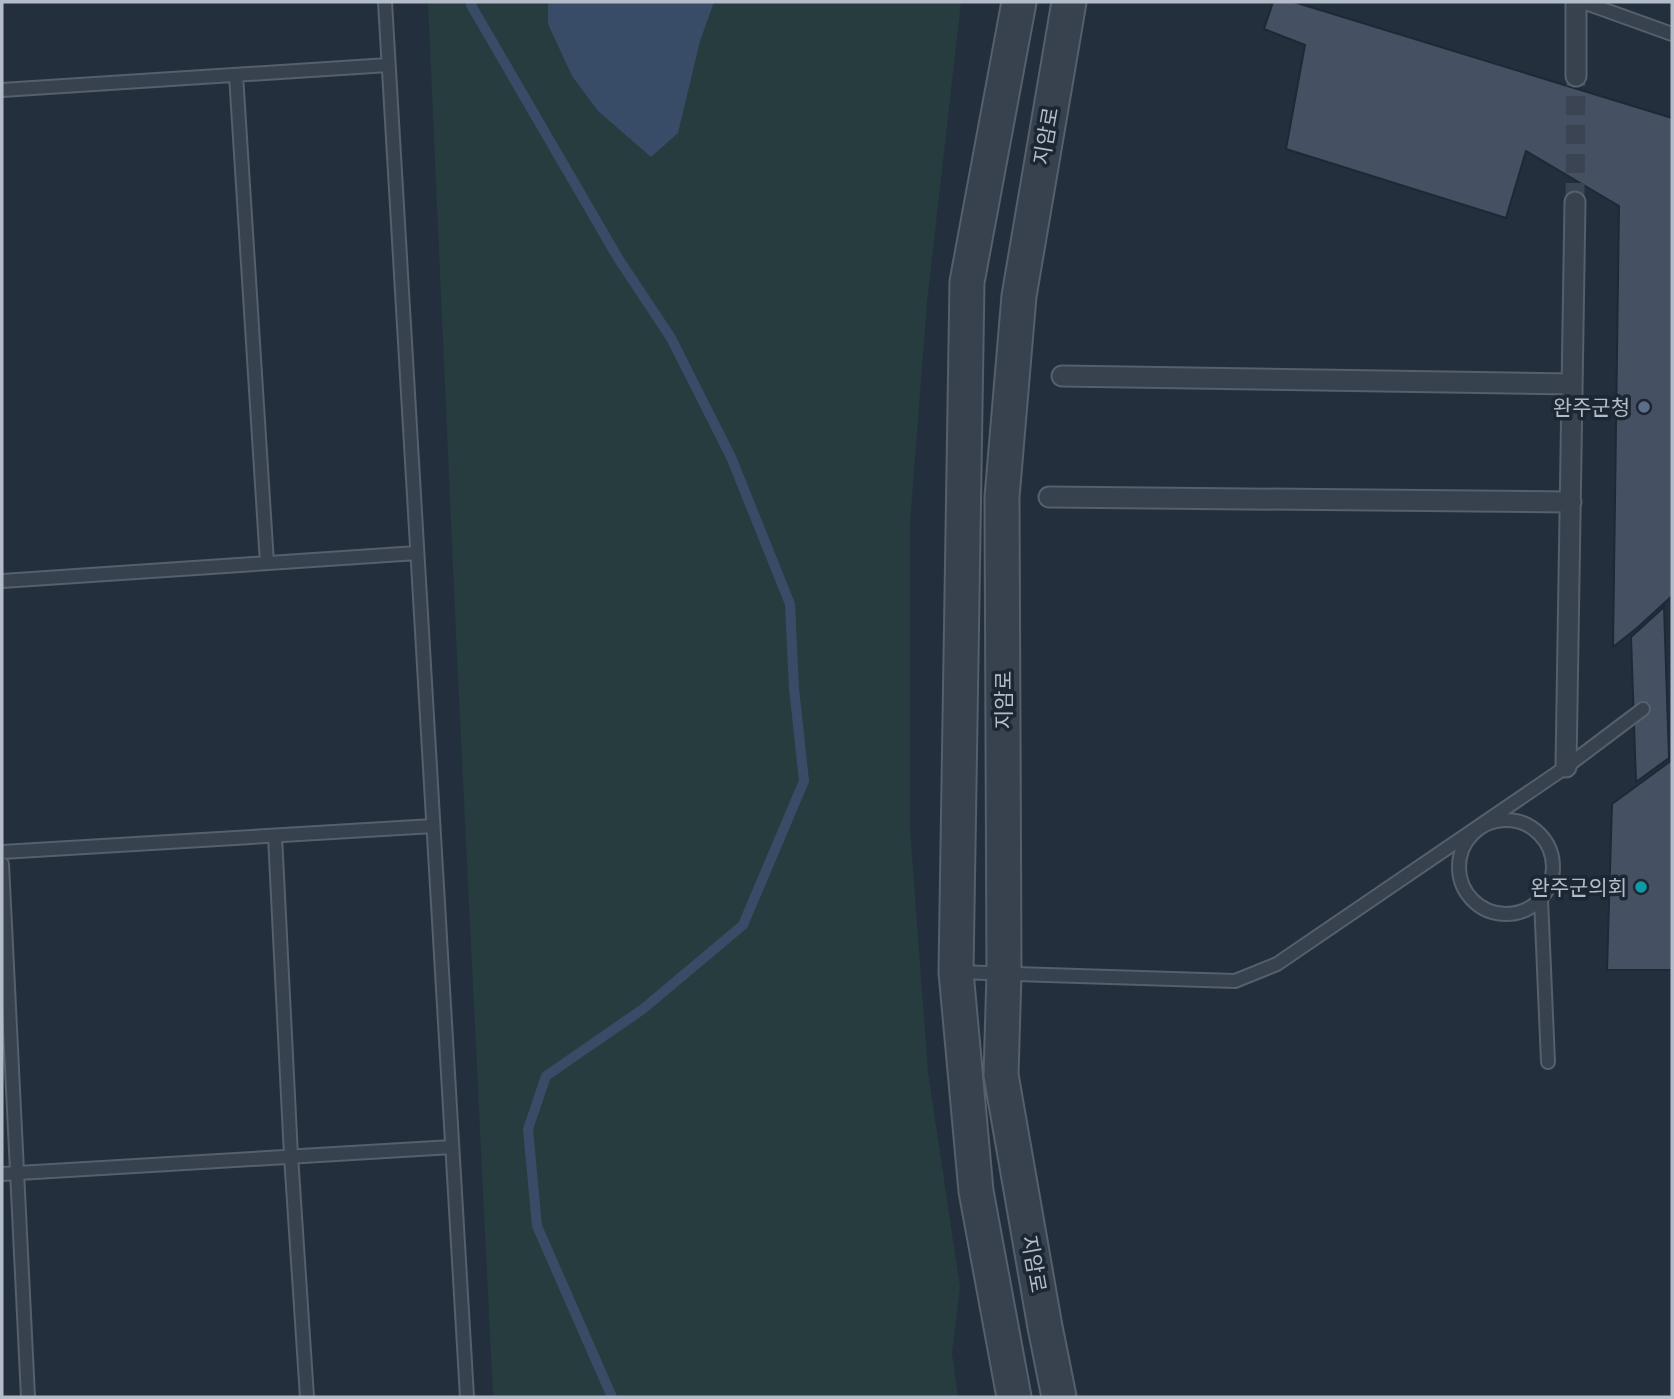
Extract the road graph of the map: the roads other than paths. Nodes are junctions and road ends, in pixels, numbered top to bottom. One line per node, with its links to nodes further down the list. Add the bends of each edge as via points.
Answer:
1 (385, 2): 6 (lane)
2 (1019, 2): 26 (street, 지암로, via 967,282)
3 (1069, 2): 27 (street, 지암로, via 1019,296 1002,497)
4 (1586, 2): 5 (lane); 8 (street)
5 (1672, 34)
6 (388, 65): 7 (lane); 15 (lane)
7 (236, 75): 9 (lane); 16 (lane)
8 (1576, 76)
9 (2, 90)
10 (1575, 202): 12 (street)
11 (1062, 376): 12 (street)
12 (1572, 384): 14 (street)
13 (1049, 497): 14 (street)
14 (1570, 502): 19 (street)
15 (417, 553): 16 (lane); 20 (lane)
16 (267, 563): 17 (lane)
17 (2, 581)
18 (1643, 709): 19 (lane)
19 (1566, 767): 21 (lane)
20 (433, 826): 22 (lane); 29 (lane)
21 (1479, 827): 25 (lane, via 1509,819 1537,831 1553,858 1549,887); 25 (lane, via 1461,849 1459,878 1465,892 1486,911 1500,915 1529,909); 27 (lane, via 1277,964 1235,981)
22 (275, 836): 23 (lane); 30 (lane)
23 (2, 852)
24 (2, 864): 31 (lane)
25 (1541, 900): 28 (lane)
26 (956, 972): 27 (lane); 36 (street, 지암로, via 976,1191)
27 (1003, 973): 37 (street, 지암로, via 1001,1074)
28 (1548, 1062)
29 (452, 1147): 30 (lane); 35 (lane)
30 (292, 1156): 31 (lane); 34 (lane)
31 (16, 1173): 32 (lane); 33 (lane)
32 (2, 1174)
33 (28, 1397)
34 (307, 1397)
35 (467, 1397)
36 (1014, 1397)
37 (1059, 1397)

